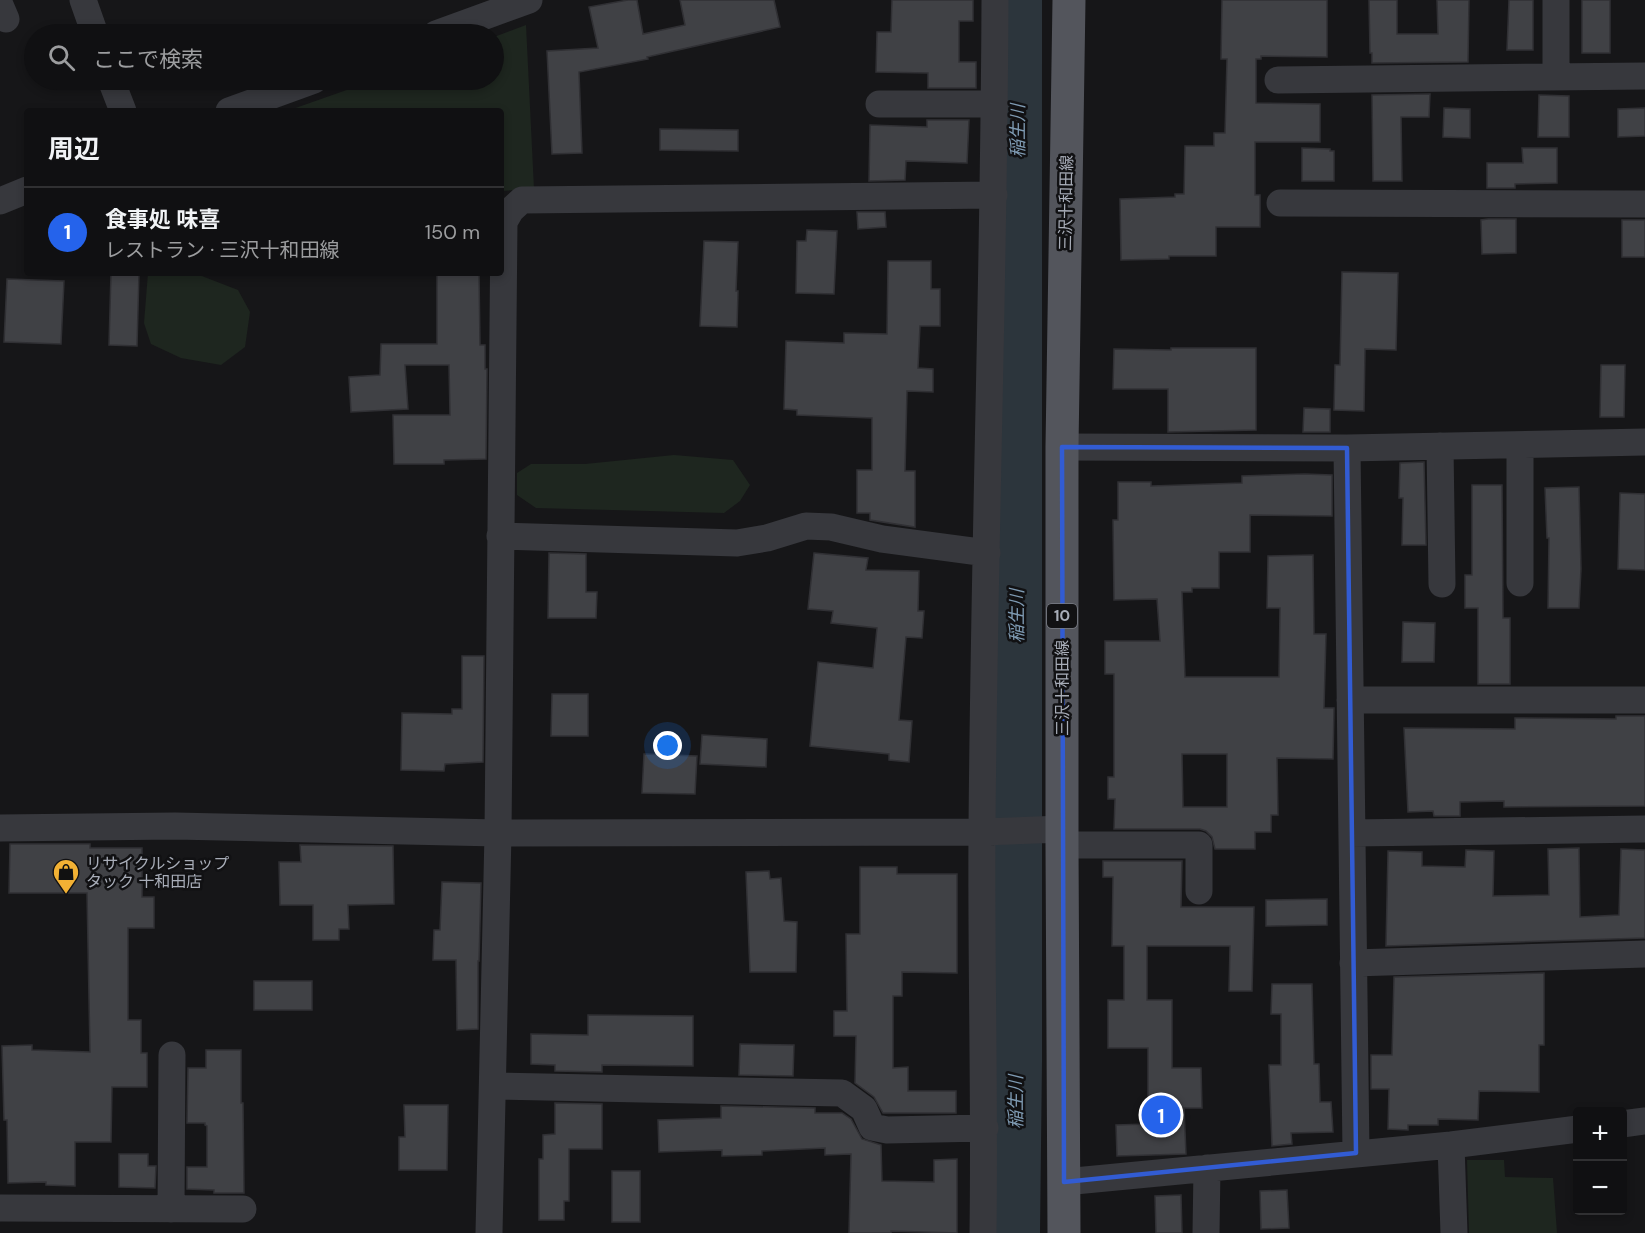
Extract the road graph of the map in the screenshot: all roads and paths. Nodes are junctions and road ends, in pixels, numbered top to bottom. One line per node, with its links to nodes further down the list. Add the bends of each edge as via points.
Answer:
1 (83, 0): 6 (street)
2 (529, 0): 7 (street)
3 (995, 0): 14 (street)
4 (1069, 0): 27 (main road, 三沢十和田線 / 10)
5 (1556, 0): 9 (street)
6 (91, 24)
7 (463, 24)
8 (1645, 76): 9 (street)
9 (1556, 77): 10 (street)
10 (1278, 80)
11 (115, 90): 15 (street)
12 (287, 90): 16 (street)
13 (879, 104): 14 (street)
14 (995, 104): 18 (street)
15 (122, 108)
16 (237, 108)
17 (24, 191): 19 (street)
18 (994, 195): 22 (street, via 522,200); 30 (street)
19 (0, 201)
20 (1280, 203): 21 (street)
21 (1645, 204)
22 (504, 222)
23 (503, 276): 29 (street)
24 (1645, 442): 25 (street)
25 (1520, 445): 26 (street); 31 (street)
26 (1440, 446): 28 (street); 32 (street)
27 (1062, 447): 28 (street); 40 (main road, 三沢十和田線 / 10)
28 (1347, 448): 33 (street)
29 (500, 536): 30 (street, via 737,543 806,526 822,526 882,539); 38 (street)
30 (987, 553): 37 (street)
31 (1520, 583)
32 (1442, 584)
33 (1350, 700): 34 (street); 39 (street)
34 (1645, 700)
35 (0, 828): 38 (street, via 175,826)
36 (1645, 829): 39 (street)
37 (988, 832): 38 (street); 40 (street); 48 (street)
38 (498, 833): 45 (street)
39 (1352, 833): 43 (street)
40 (1052, 835): 41 (street, via 1199,845); 53 (main road, 三沢十和田線 / 10)
41 (1199, 891)
42 (1645, 954): 43 (street)
43 (1353, 963): 51 (street)
44 (172, 1056): 55 (street)
45 (493, 1086): 48 (street, via 842,1093 864,1109 872,1127); 57 (street)
46 (1645, 1121): 47 (street)
47 (1627, 1123)
48 (985, 1128): 58 (street)
49 (1573, 1130): 50 (street)
50 (1451, 1145): 51 (street); 61 (street)
51 (1356, 1153): 52 (street)
52 (1207, 1168): 53 (street); 60 (street)
53 (1064, 1182): 59 (main road, 三沢十和田線 / 10)
54 (0, 1208): 55 (street)
55 (171, 1209): 56 (street)
56 (243, 1209)
57 (489, 1233)
58 (982, 1233)
59 (1064, 1233)
60 (1206, 1233)
61 (1454, 1233)

